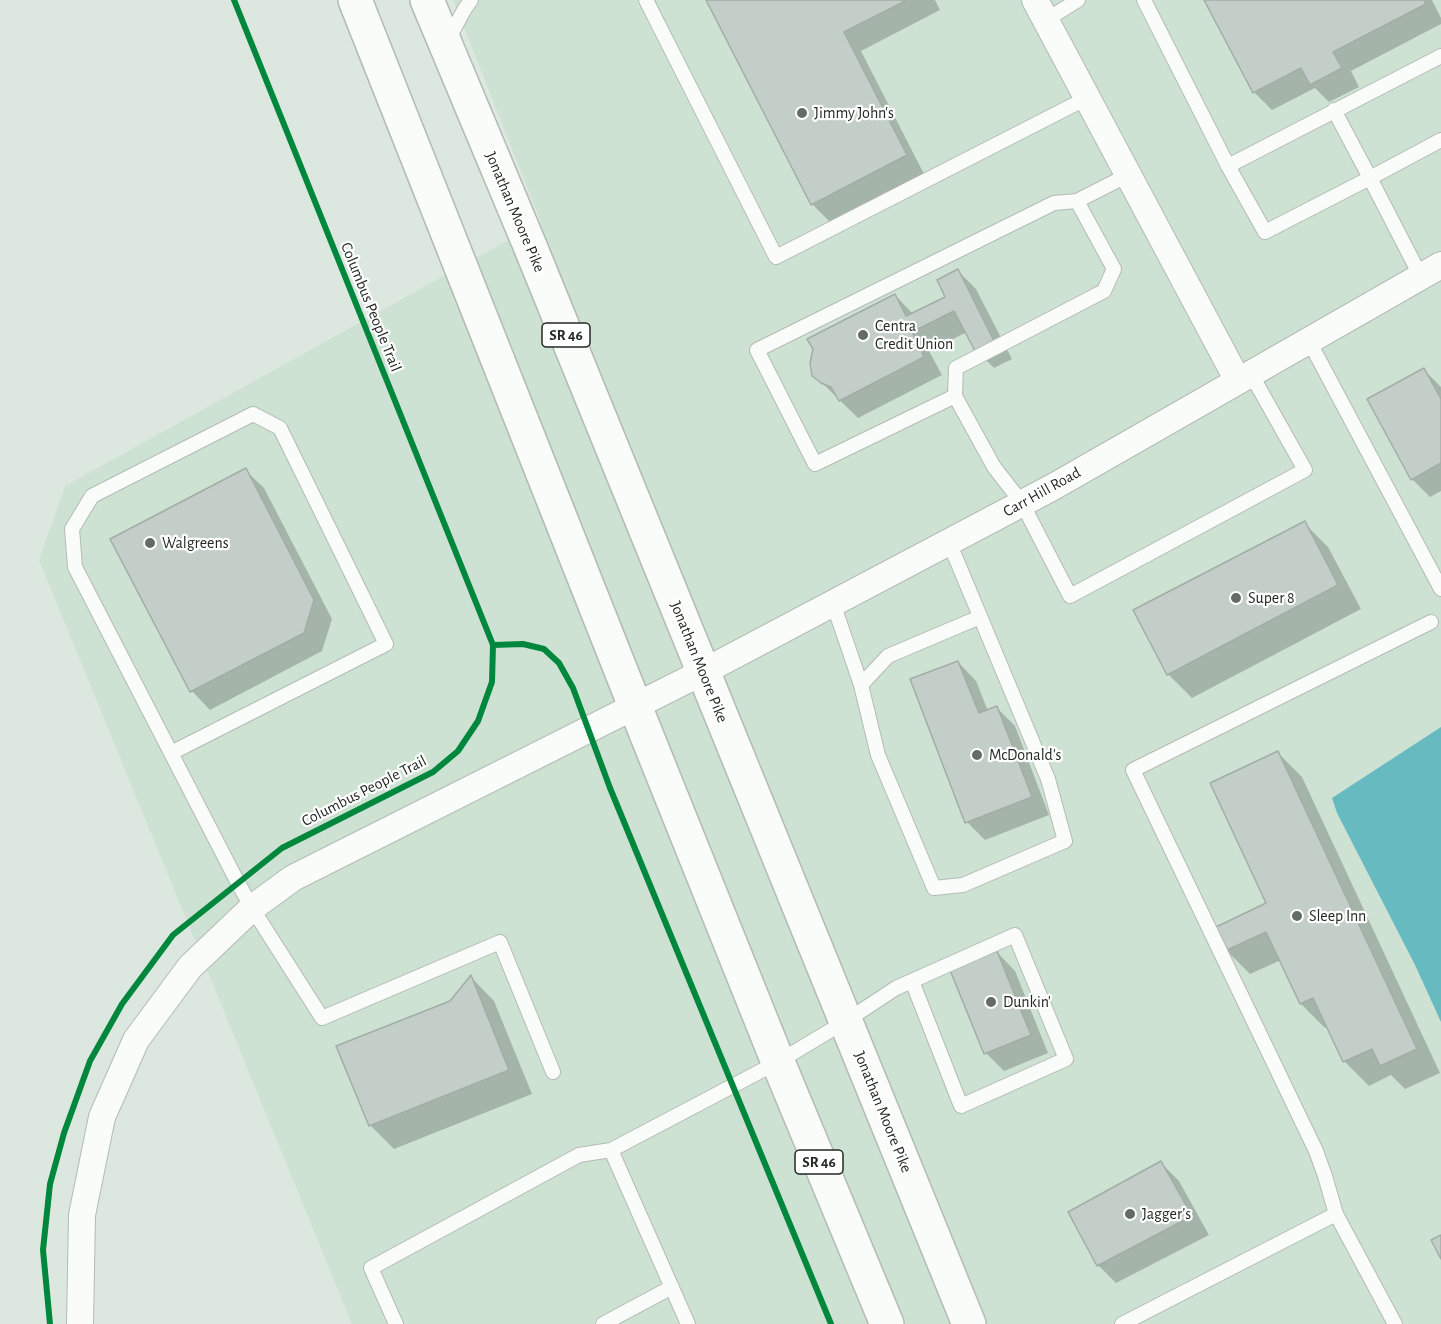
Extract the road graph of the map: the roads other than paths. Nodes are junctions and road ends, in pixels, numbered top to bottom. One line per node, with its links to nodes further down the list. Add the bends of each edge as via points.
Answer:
1 (355, 0): 29 (highway, SR 46)
2 (427, 0): 8 (highway, Jonathan Moore Pike / SR 46)
3 (471, 0): 8 (lane)
4 (645, 0): 10 (lane, via 776,257)
5 (1078, 0): 7 (lane)
6 (1144, 0): 13 (lane)
7 (1040, 10): 10 (street)
8 (446, 44): 27 (highway, Jonathan Moore Pike / SR 46)
9 (1441, 56): 11 (lane)
10 (1087, 98): 14 (street)
11 (1334, 110): 13 (lane); 15 (lane)
12 (1441, 140): 15 (lane)
13 (1228, 166): 15 (lane, via 1265,232)
14 (1128, 175): 16 (lane); 19 (street)
15 (1370, 178): 17 (lane)
16 (1077, 201): 20 (lane, via 1114,269 1104,291 956,368); 20 (lane, via 1054,204 757,350 815,464)
17 (1431, 271): 18 (street, Carr Hill Road)
18 (1309, 341): 19 (street, Carr Hill Road); 23 (lane)
19 (1245, 378): 21 (street, Carr Hill Road); 21 (lane, via 1305,470 1070,596)
20 (955, 396): 21 (lane, via 994,467)
21 (1022, 503): 22 (street, Carr Hill Road)
22 (949, 542): 24 (street, Carr Hill Road); 25 (lane)
23 (1441, 589)
24 (834, 603): 27 (street, Carr Hill Road); 28 (lane)
25 (980, 617): 28 (lane, via 888,656); 28 (lane, via 1048,779 1065,841 963,885 934,888 878,755)
26 (1431, 622): 37 (lane, via 1133,770 1316,1151)
27 (703, 672): 29 (street, Carr Hill Road); 33 (highway, Jonathan Moore Pike / SR 46)
28 (861, 685)
29 (635, 706): 31 (street, Carr Hill Road, via 293,878); 34 (highway, SR 46)
30 (171, 753): 30 (lane, via 75,567 72,529 92,496 253,414 280,428 386,644); 31 (lane)
31 (252, 908): 35 (lane, via 322,1018 500,942); 39 (street, Carr Hill Road, via 190,967 136,1040 102,1117 82,1215)
32 (912, 981): 32 (lane, via 1015,935 1066,1059 961,1106); 33 (lane)
33 (846, 1021): 34 (lane); 44 (highway, Jonathan Moore Pike / SR 46)
34 (778, 1062): 36 (lane); 43 (highway, SR 46)
35 (553, 1072)
36 (611, 1150): 38 (lane); 40 (lane, via 579,1155 371,1268)
37 (1336, 1214): 45 (lane); 46 (lane)
38 (672, 1287): 41 (lane); 42 (lane)
39 (80, 1324)
40 (396, 1324)
41 (603, 1324)
42 (688, 1324)
43 (887, 1324)
44 (969, 1324)
45 (1122, 1324)
46 (1395, 1324)

